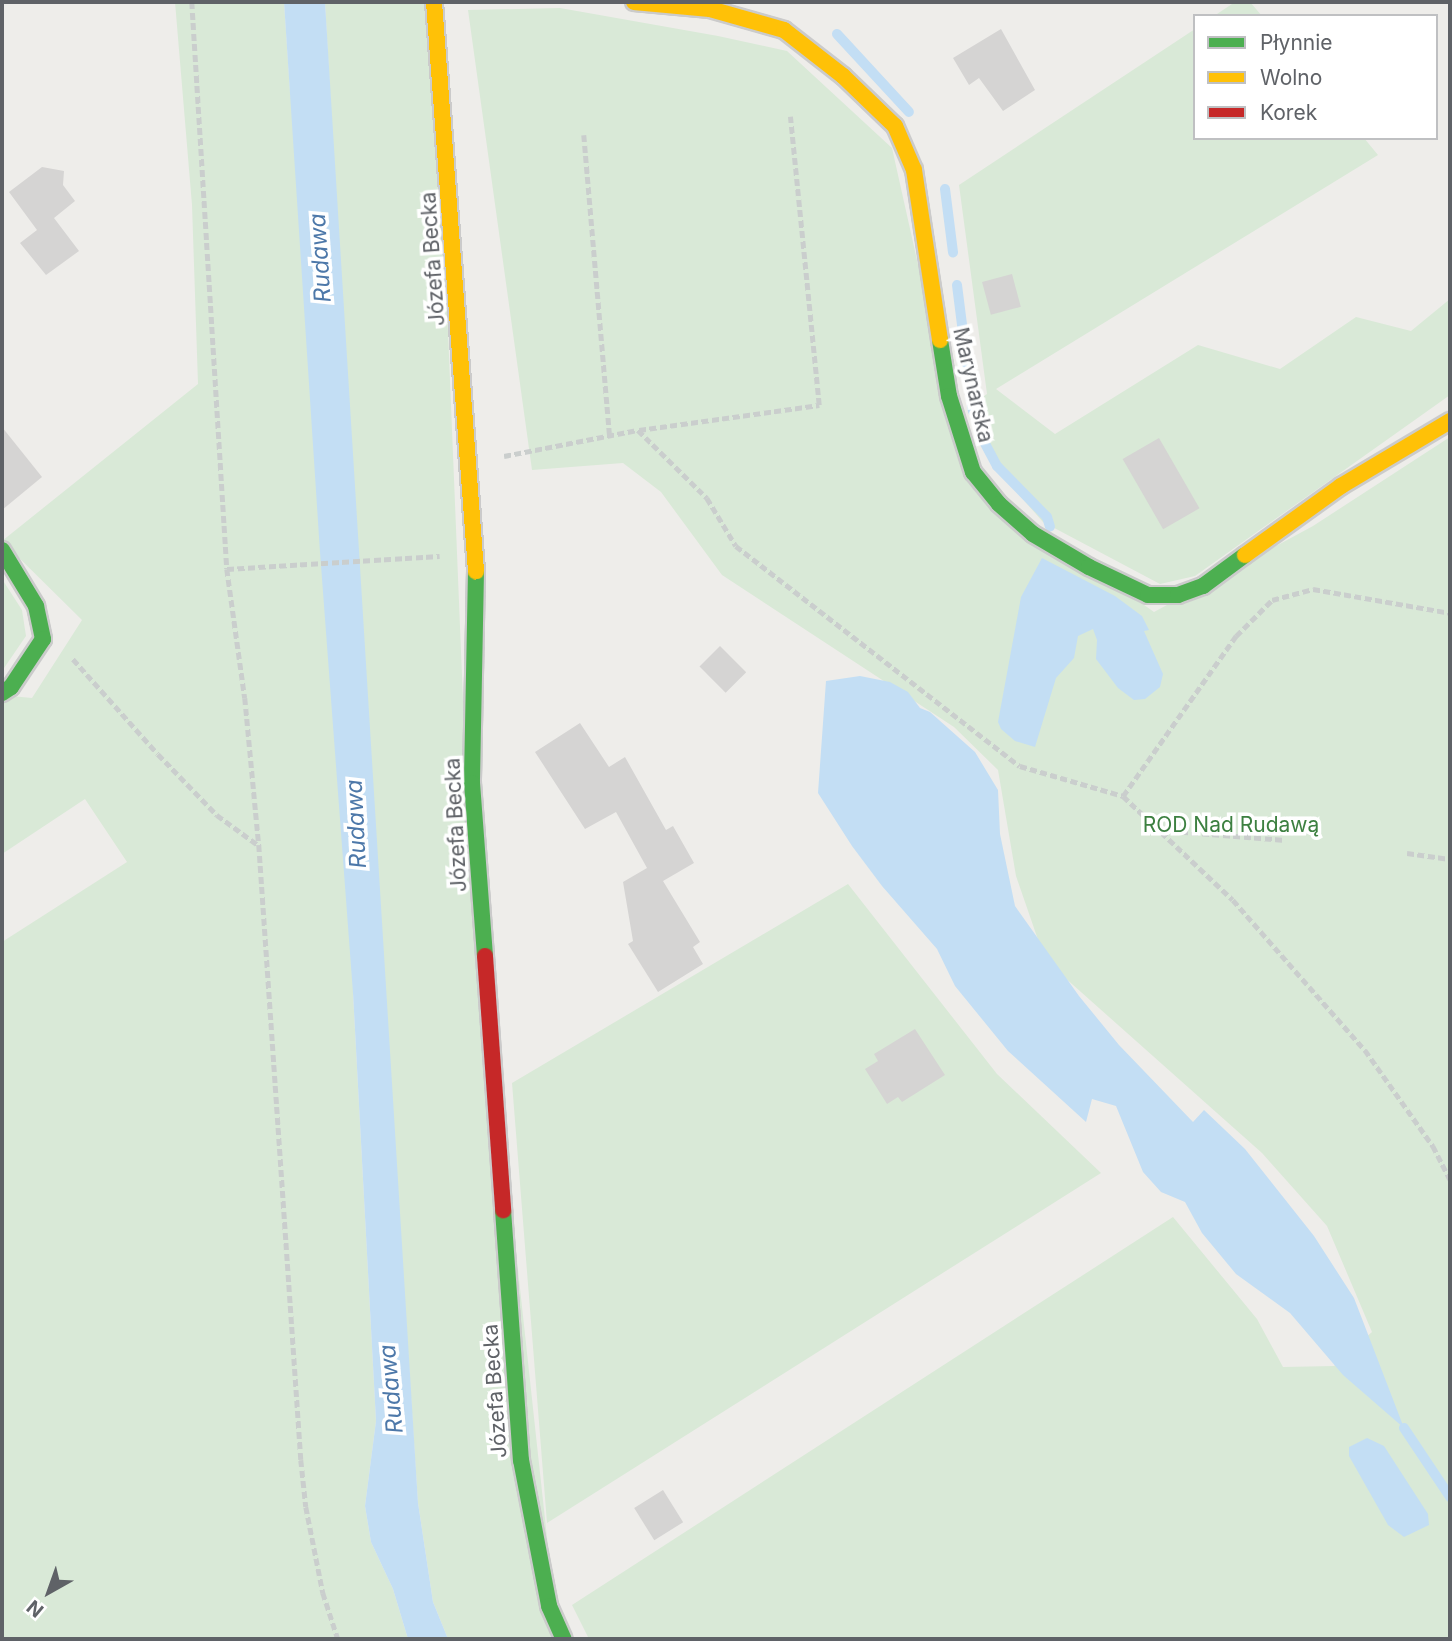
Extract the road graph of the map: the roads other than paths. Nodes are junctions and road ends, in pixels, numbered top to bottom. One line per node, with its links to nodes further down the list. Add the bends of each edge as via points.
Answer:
1 (435, 2): 6 (street, Józefa Becka, via 476,555 472,783 521,1460 549,1606)
2 (634, 2): 3 (street, Marynarska, via 710,9 783,30 843,76 895,126 914,170 949,396 973,472 999,504 1033,534 1089,567 1148,595 1178,595 1203,586 1340,486)
3 (1450, 421)
4 (2, 550): 5 (street, via 36,606 43,639 11,687)
5 (2, 693)
6 (564, 1639)

